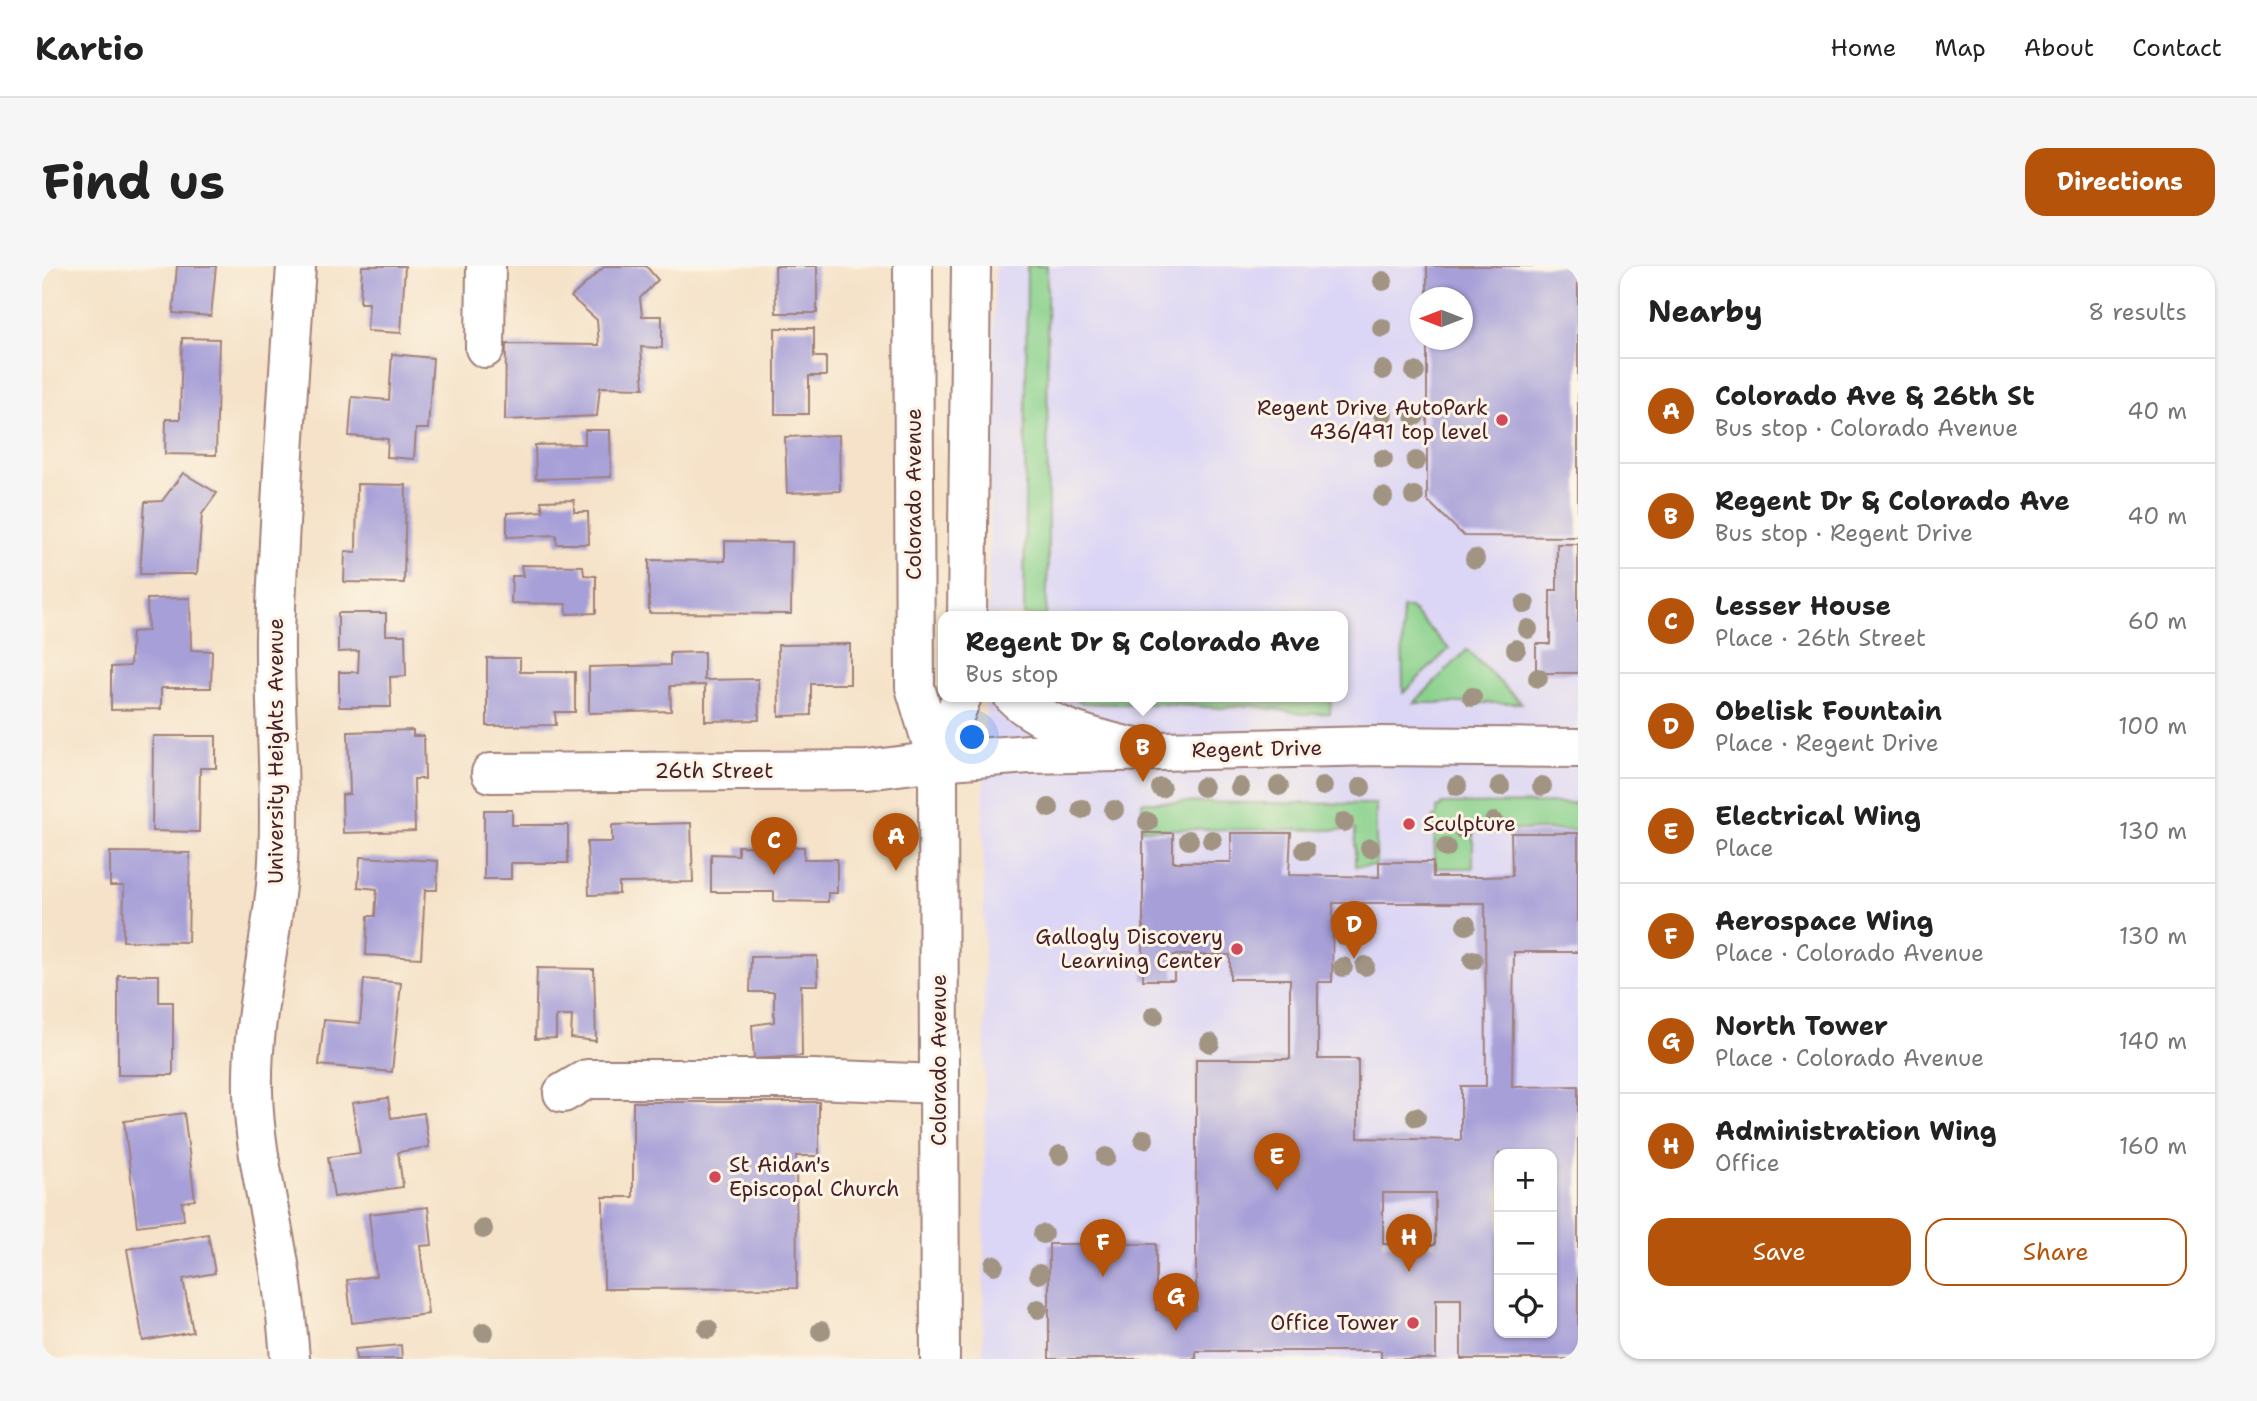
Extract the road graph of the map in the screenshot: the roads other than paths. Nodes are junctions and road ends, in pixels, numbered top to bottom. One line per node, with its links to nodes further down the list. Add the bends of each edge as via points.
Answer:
1 (296, 266): 15 (street, University Heights Avenue, via 276,624 278,864 253,1054 256,1130)
2 (486, 266): 5 (street)
3 (913, 266): 11 (street, Colorado Avenue, via 915,687)
4 (971, 266): 6 (street)
5 (485, 348)
6 (967, 611)
7 (960, 702): 11 (street, Colorado Avenue)
8 (1020, 702): 10 (street, via 1062,726)
9 (1578, 748): 10 (street, Regent Drive)
10 (1146, 751): 11 (street, Regent Drive)
11 (937, 761): 12 (street, 26th Street, via 867,770); 13 (street, Colorado Avenue)
12 (491, 773)
13 (939, 1084): 14 (street, via 587,1079); 16 (street, Colorado Avenue)
14 (563, 1093)
15 (290, 1359)
16 (940, 1359)

